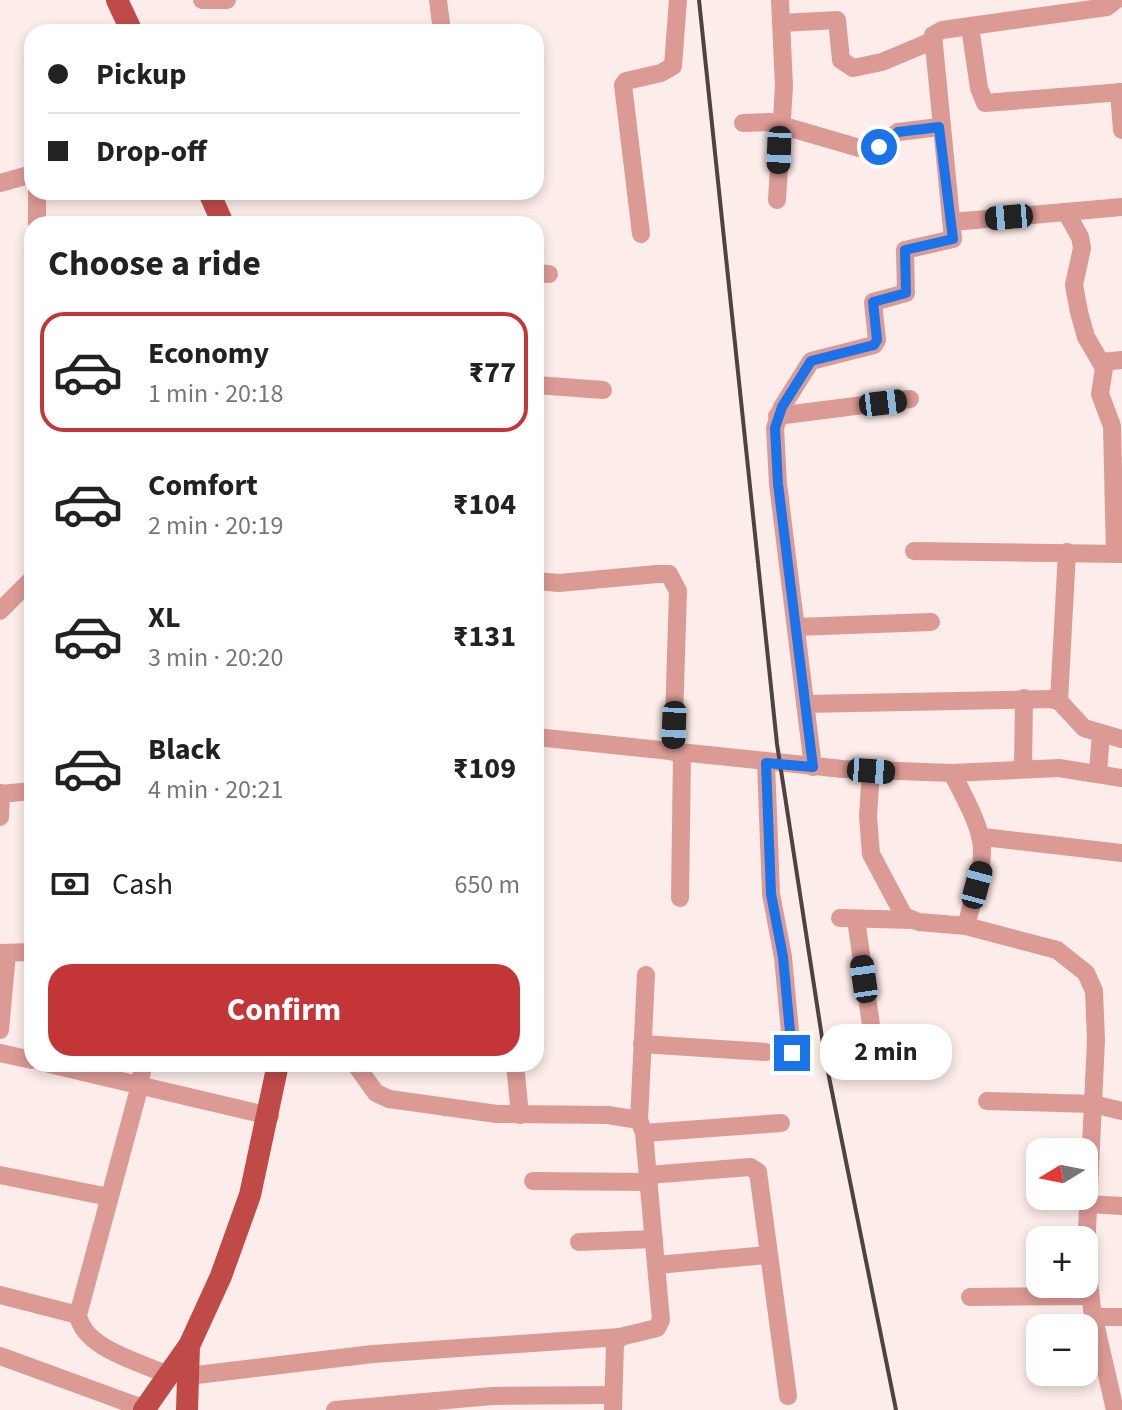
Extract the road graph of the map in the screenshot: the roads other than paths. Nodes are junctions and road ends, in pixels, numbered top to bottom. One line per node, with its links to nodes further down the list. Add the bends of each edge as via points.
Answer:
1 (117, 0): 9 (main road)
2 (202, 0): 3 (street)
3 (227, 0)
4 (438, 0): 10 (street)
5 (678, 0): 24 (street, via 673,66 623,85)
6 (780, 0): 8 (street)
7 (1116, 0): 11 (street, via 1107,7)
8 (782, 23): 12 (street, via 837,20 841,60 853,68); 15 (street)
9 (128, 24)
10 (441, 24)
11 (970, 27): 12 (street, via 936,32); 13 (street, via 985,103)
12 (932, 41): 16 (street)
13 (1121, 92): 17 (street)
14 (743, 123): 15 (street)
15 (779, 125): 16 (street, via 872,149 898,132); 20 (street)
16 (939, 127): 23 (street)
17 (1122, 130)
18 (24, 176): 19 (street)
19 (0, 183)
20 (777, 200)
21 (1122, 207): 22 (street)
22 (1066, 212): 23 (street); 26 (street, via 1082,248 1074,285 1079,312)
23 (952, 222): 30 (street, via 949,242 905,250 906,293 873,302 874,345 811,361)
24 (641, 234)
25 (1122, 360): 26 (street)
26 (1101, 362): 33 (street, via 1100,394 1112,426)
27 (544, 386): 28 (street)
28 (603, 390)
29 (910, 399): 30 (street)
30 (777, 416): 38 (street, via 778,484)
31 (914, 551): 32 (street)
32 (1067, 552): 33 (street); 40 (street)
33 (1118, 554)
34 (544, 582): 45 (street, via 669,574 678,591)
35 (24, 587): 36 (street)
36 (0, 611)
37 (931, 622): 38 (street)
38 (796, 627): 41 (street)
39 (1024, 698): 40 (street); 41 (street); 48 (street)
40 (1059, 701): 42 (street, via 1077,723)
41 (805, 704): 47 (street)
42 (1101, 733): 44 (street); 51 (street)
43 (544, 738): 45 (street)
44 (1122, 739)
45 (677, 752): 46 (street); 58 (street)
46 (766, 763): 47 (street); 69 (street, via 771,894)
47 (813, 767): 49 (street)
48 (1023, 769): 50 (street); 51 (street)
49 (871, 771): 50 (street); 59 (street, via 871,854 901,911)
50 (952, 773): 56 (street)
51 (1098, 773): 52 (street)
52 (1122, 778)
53 (24, 792): 54 (street)
54 (0, 794): 55 (street)
55 (0, 817)
56 (983, 837): 57 (street); 60 (street, via 983,865)
57 (1122, 853)
58 (680, 898)
59 (912, 920): 60 (street); 65 (street, via 848,918)
60 (966, 926): 78 (street, via 1057,950 1086,973 1094,991)
61 (24, 952): 62 (street)
62 (4, 953): 64 (street)
63 (646, 975): 66 (street)
64 (0, 1030)
65 (873, 1039)
66 (642, 1044): 67 (street); 83 (street)
67 (766, 1052)
68 (0, 1053): 70 (street)
69 (792, 1053)
70 (24, 1058)
71 (84, 1072): 76 (street)
72 (142, 1072): 76 (street)
73 (277, 1072): 81 (main road)
74 (361, 1072): 80 (street, via 381,1097)
75 (516, 1072): 80 (street)
76 (140, 1085): 81 (street); 88 (street)
77 (987, 1101): 78 (street)
78 (1093, 1104): 79 (street); 84 (street)
79 (1122, 1111)
80 (520, 1115): 83 (street, via 608,1115)
81 (270, 1116): 104 (main road, via 250,1195)
82 (781, 1123): 83 (street)
83 (641, 1127): 86 (street)
84 (1091, 1138)
85 (0, 1175): 88 (street)
86 (648, 1179): 87 (street); 91 (street); 93 (street, via 750,1167 761,1181)
87 (533, 1181)
88 (109, 1197): 98 (street)
89 (1098, 1205): 90 (street)
90 (1122, 1206)
91 (654, 1239): 92 (street); 94 (street)
92 (579, 1242)
93 (767, 1255): 94 (street); 105 (street)
94 (657, 1265): 102 (street, via 657,1328)
95 (0, 1295): 98 (street)
96 (970, 1297): 97 (street)
97 (1026, 1297)
98 (78, 1315): 104 (street, via 85,1333 96,1341)
99 (1098, 1317): 100 (street)
100 (1122, 1317)
101 (1098, 1335): 110 (street)
102 (620, 1337): 104 (street, via 373,1354); 106 (street)
103 (0, 1356): 107 (street)
104 (178, 1376): 107 (main road); 108 (main road)
105 (788, 1396)
106 (613, 1402): 109 (street, via 492,1396)
107 (144, 1410)
108 (187, 1410)
109 (335, 1410)
110 (1115, 1410)

